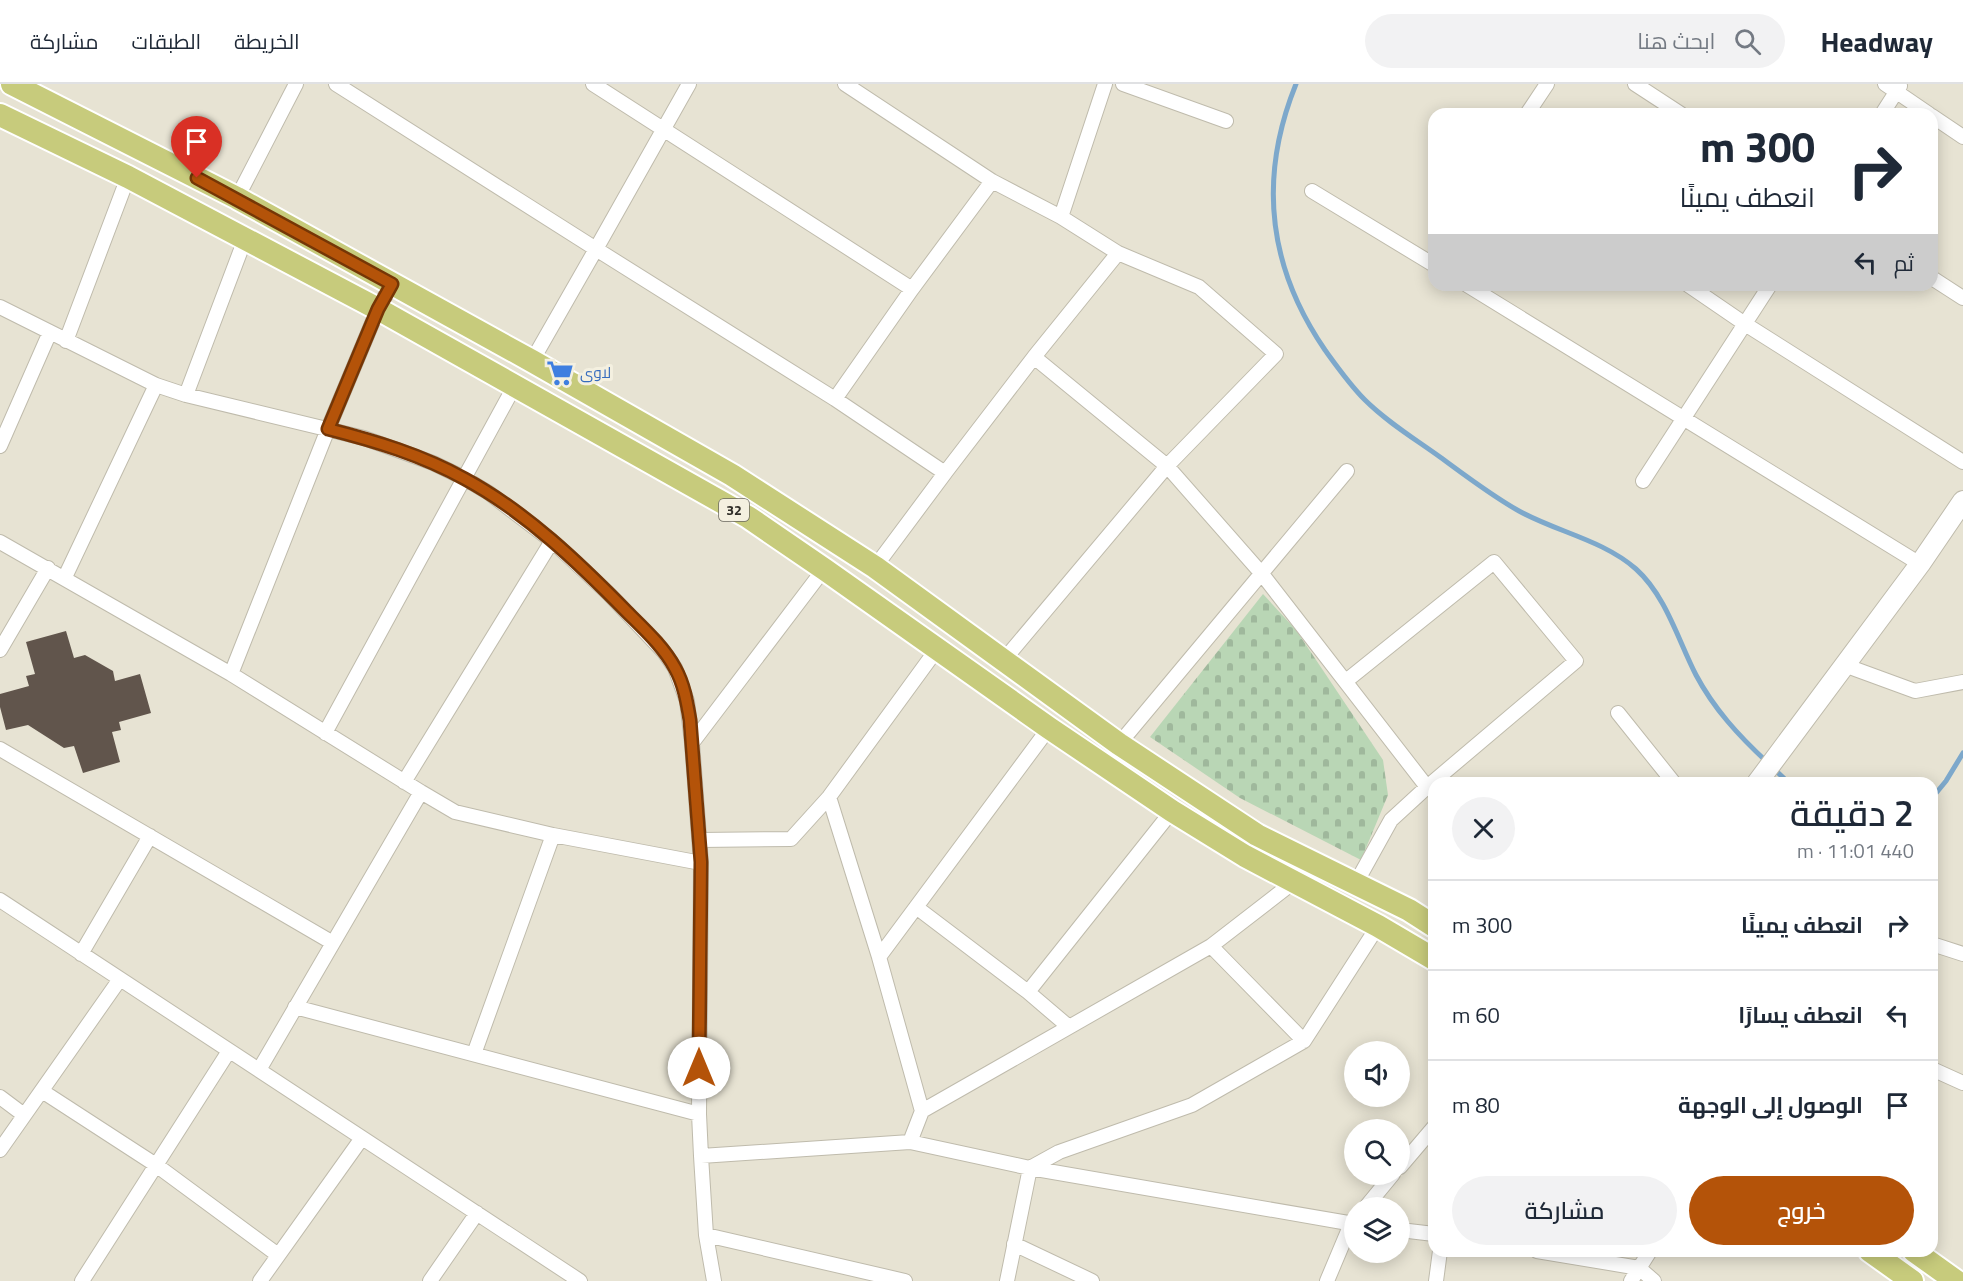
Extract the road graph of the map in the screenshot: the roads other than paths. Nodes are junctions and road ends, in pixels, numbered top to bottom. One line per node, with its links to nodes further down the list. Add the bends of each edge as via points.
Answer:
1 (12, 84): 24 (main road, 32)
2 (296, 84): 24 (street)
3 (336, 84): 27 (street)
4 (593, 84): 19 (street)
5 (689, 84): 19 (street)
6 (845, 84): 22 (street)
7 (1105, 84): 25 (street)
8 (1123, 84): 18 (street)
9 (1547, 84): 12 (street)
10 (1635, 84): 13 (street)
11 (1894, 87): 14 (street); 15 (street)
12 (1531, 108)
13 (1672, 108)
14 (1885, 108)
15 (1921, 108)
16 (0, 116): 21 (main road, 32)
17 (1938, 120): 20 (street)
18 (1226, 121)
19 (663, 129): 27 (street); 32 (street)
20 (1963, 137)
21 (128, 177): 26 (main road, 32); 41 (street)
22 (992, 181): 25 (street); 32 (street)
23 (1312, 191): 29 (street)
24 (237, 198): 31 (main road, 32)
25 (1061, 217): 28 (street)
26 (245, 239): 38 (main road, 32); 46 (street)
27 (596, 249): 43 (street); 47 (street)
28 (1118, 253): 42 (street); 52 (street, via 1199,287 1276,354)
29 (1428, 257)
30 (1938, 282): 36 (street)
31 (392, 284): 38 (street); 43 (main road, 32)
32 (912, 289): 47 (street)
33 (1477, 291): 48 (street)
34 (1697, 291): 39 (street)
35 (1766, 291): 39 (street)
36 (1963, 298)
37 (0, 307): 40 (street)
38 (378, 309): 45 (main road, 32); 49 (street)
39 (1745, 324): 48 (street); 51 (street)
40 (50, 333): 41 (street); 50 (street)
41 (66, 341): 44 (street)
42 (1034, 357): 52 (street); 54 (street)
43 (532, 361): 61 (main road, 32, via 732,475)
44 (156, 385): 46 (street); 65 (street)
45 (515, 385): 55 (street); 63 (main road, 32, via 748,517)
46 (186, 395): 49 (street)
47 (835, 399): 54 (street)
48 (1683, 419): 56 (street); 60 (street)
49 (328, 429): 55 (street, via 400,450); 70 (street)
50 (0, 446)
51 (1963, 462)
52 (1167, 466): 64 (street); 68 (street)
53 (1347, 471): 64 (street)
54 (945, 473): 61 (street)
55 (464, 478): 58 (street); 75 (street)
56 (1643, 481)
57 (1963, 501): 60 (street)
58 (552, 541): 76 (street, via 664,652 684,692); 82 (street)
59 (0, 542): 62 (street)
60 (1920, 564): 69 (street)
61 (875, 567): 68 (main road, 32)
62 (48, 568): 65 (street); 67 (street)
63 (824, 569): 66 (main road, 32); 76 (street)
64 (1262, 574): 71 (street); 77 (street)
65 (65, 577): 70 (street)
66 (937, 649): 74 (main road, 32); 85 (street)
67 (0, 650)
68 (1003, 661): 77 (main road, 32)
69 (1844, 666): 72 (street, via 1915,692); 81 (street)
70 (231, 674): 75 (street)
71 (1346, 681): 79 (street, via 1494,562 1576,661); 83 (street)
72 (1963, 682)
73 (1618, 713): 80 (street)
74 (1049, 728): 86 (main road, 32); 94 (street)
75 (325, 733): 82 (street)
76 (693, 743): 89 (street)
77 (1119, 744): 92 (main road, 32, via 1257,834)
78 (0, 749): 88 (street)
79 (1439, 777)
80 (1669, 777)
81 (1761, 777)
82 (404, 782): 84 (street)
83 (1427, 787): 92 (street, via 1391,820)
84 (421, 792): 87 (street, via 455,812); 97 (street)
85 (829, 797): 89 (street, via 791,839); 103 (street)
86 (1172, 811): 91 (main road, 32, via 1245,856); 105 (street)
87 (553, 835): 90 (street); 110 (street)
88 (150, 836): 97 (street); 100 (street)
89 (700, 840): 90 (street)
90 (701, 862): 117 (street)
91 (1295, 881): 96 (main road, 32); 98 (street)
92 (1356, 883): 95 (main road, 32)
93 (0, 900): 100 (street)
94 (916, 907): 103 (street); 105 (street)
95 (1428, 922)
96 (1378, 926): 102 (main road, 32); 108 (street)
97 (333, 943): 106 (street)
98 (1211, 946): 107 (street); 108 (street)
99 (1938, 946): 101 (street)
100 (81, 954): 104 (street)
101 (1963, 954)
102 (1428, 955)
103 (879, 957): 116 (street)
104 (120, 979): 109 (street); 114 (street)
105 (1028, 992): 107 (street)
106 (295, 1007): 110 (street); 111 (street)
107 (1069, 1027): 116 (street)
108 (1304, 1041): 126 (street, via 1192,1105 1059,1152)
109 (229, 1050): 111 (street); 125 (street)
110 (474, 1054): 117 (street)
111 (259, 1070): 120 (street)
112 (1938, 1072): 113 (street)
113 (1963, 1083)
114 (42, 1091): 118 (street); 125 (street)
115 (0, 1097): 118 (street)
116 (922, 1111): 121 (street)
117 (699, 1114): 124 (street)
118 (24, 1115): 122 (street)
119 (1428, 1134): 123 (street)
120 (362, 1138): 129 (street); 136 (street)
121 (910, 1143): 124 (street); 126 (street)
122 (0, 1150)
123 (1410, 1155)
124 (701, 1156): 133 (street)
125 (156, 1165): 136 (street); 144 (street)
126 (1030, 1168): 130 (street); 135 (street)
127 (1384, 1185): 128 (street)
128 (1374, 1197)
129 (477, 1213): 146 (street); 147 (street)
130 (1344, 1221)
131 (1410, 1231): 132 (street)
132 (1428, 1233)
133 (706, 1235): 143 (street); 148 (street)
134 (1344, 1243): 153 (street)
135 (1014, 1244): 151 (street); 152 (street)
136 (278, 1255): 145 (street)
137 (1439, 1257): 154 (street)
138 (1574, 1257): 142 (street)
139 (1646, 1257): 142 (street)
140 (1878, 1257): 157 (main road)
141 (1922, 1257): 158 (main road)
142 (1639, 1268): 155 (street); 156 (street)
143 (857, 1269): 149 (street); 150 (street)
144 (82, 1281)
145 (260, 1281)
146 (430, 1281)
147 (580, 1281)
148 (714, 1281)
149 (849, 1281)
150 (905, 1281)
151 (1007, 1281)
152 (1092, 1281)
153 (1327, 1281)
154 (1436, 1281)
155 (1631, 1281)
156 (1654, 1281)
157 (1912, 1281)
158 (1956, 1281)

